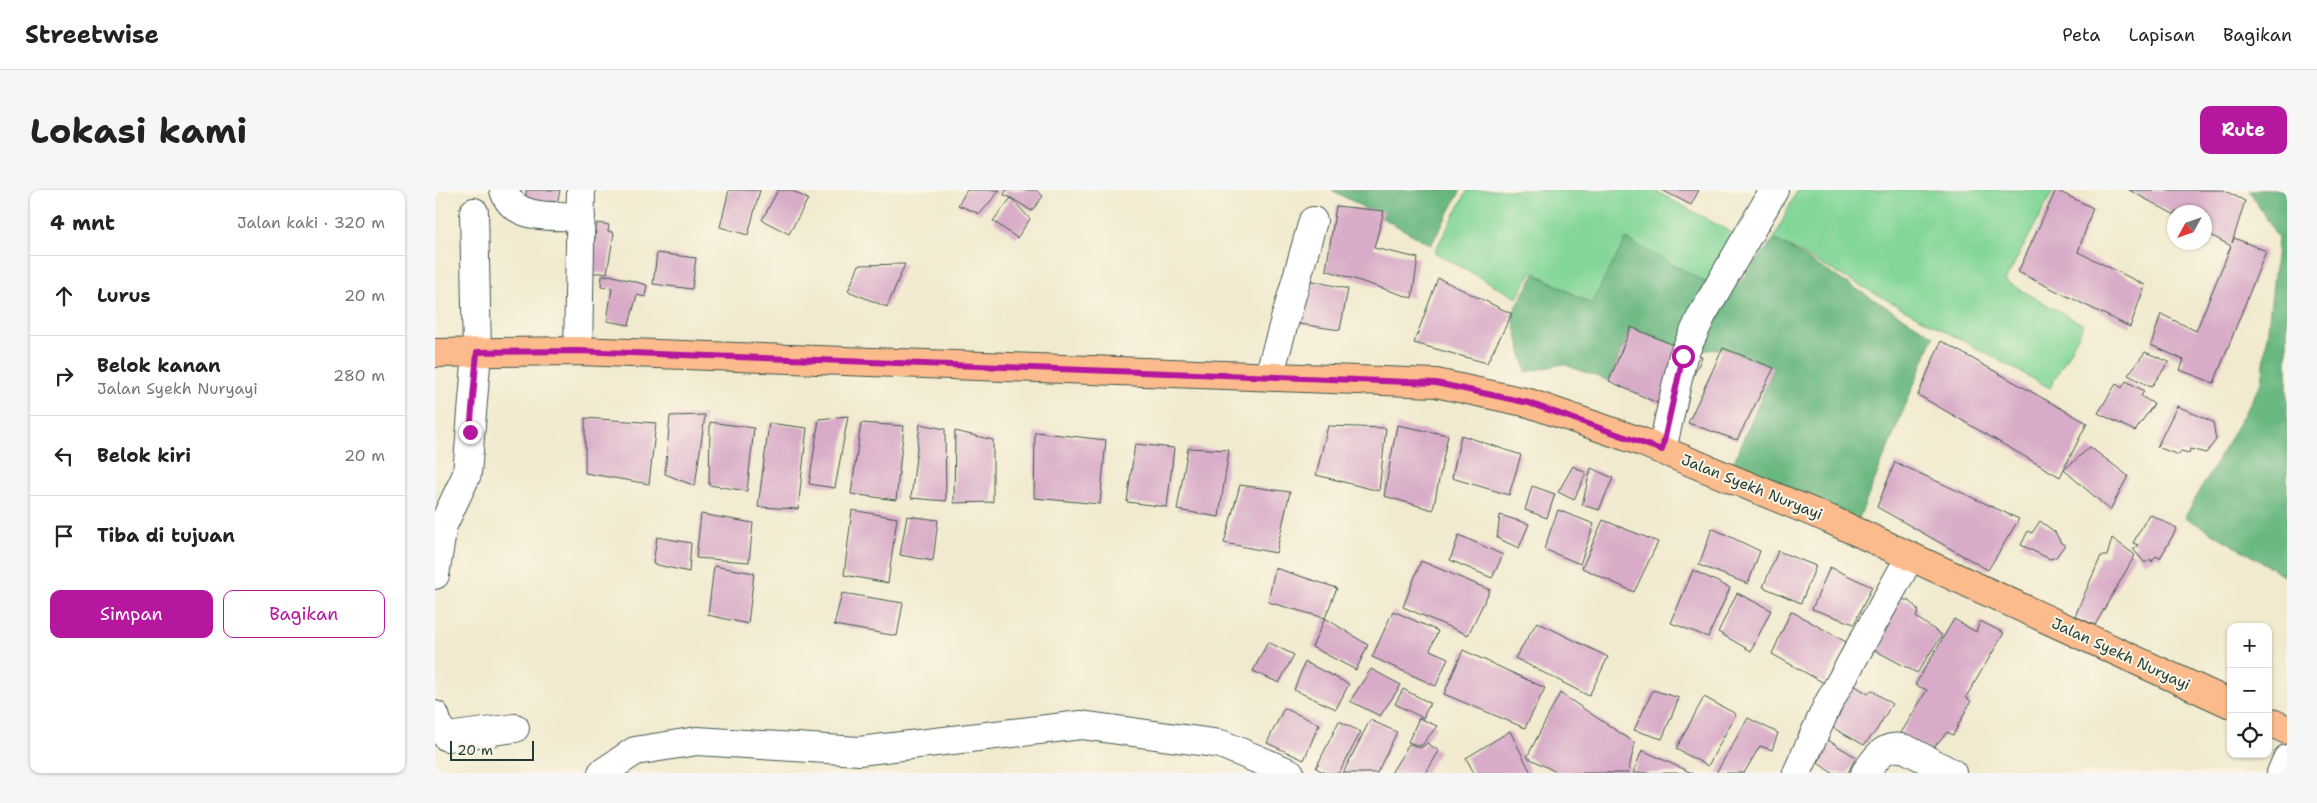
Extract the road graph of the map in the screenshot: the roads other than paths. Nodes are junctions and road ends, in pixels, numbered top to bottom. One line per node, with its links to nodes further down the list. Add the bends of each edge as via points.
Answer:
1 (504, 190): 3 (street, via 510,201 529,214)
2 (1774, 190): 10 (street, via 1702,315 1683,356)
3 (581, 203): 6 (street)
4 (474, 212): 7 (street)
5 (1313, 221): 9 (street)
6 (577, 351): 7 (main road, Jalan Syekh Nuryayi); 9 (main road, Jalan Syekh Nuryayi)
7 (477, 352): 8 (main road, Jalan Syekh Nuryayi); 12 (street, via 467,474 443,525)
8 (435, 354)
9 (1269, 376): 10 (main road, Jalan Syekh Nuryayi, via 1436,383 1529,403)
10 (1662, 450): 11 (main road, Jalan Syekh Nuryayi, via 1829,519)
11 (1909, 557): 13 (main road, Jalan Syekh Nuryayi); 19 (street, via 1828,704)
12 (435, 574)
13 (2227, 702)
14 (435, 716): 16 (street, via 447,737)
15 (2272, 723): 17 (main road)
16 (515, 728)
17 (2287, 730)
18 (2287, 759): 24 (street)
19 (1807, 769)
20 (603, 773): 21 (street, via 635,751 697,741 859,751 1081,725 1221,744)
21 (1290, 773)
22 (1865, 773): 23 (street, via 1879,754 1888,748 1898,747)
23 (1952, 773)
24 (2281, 773)

